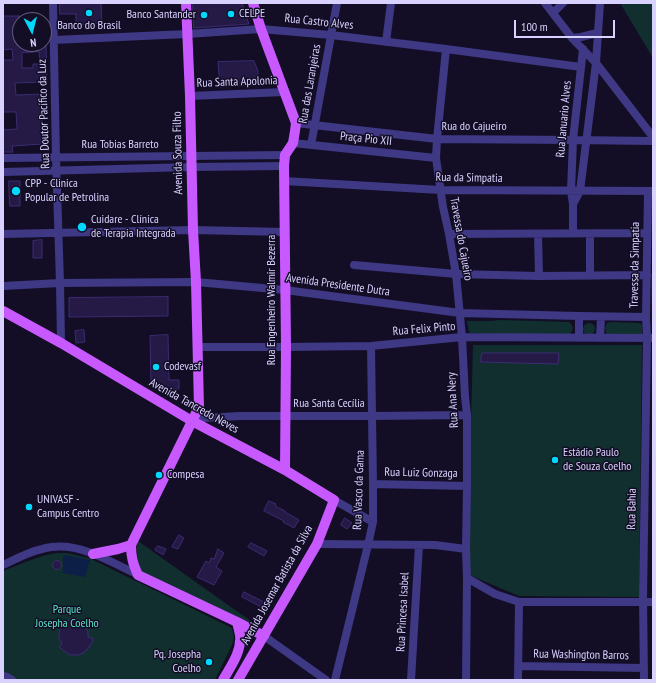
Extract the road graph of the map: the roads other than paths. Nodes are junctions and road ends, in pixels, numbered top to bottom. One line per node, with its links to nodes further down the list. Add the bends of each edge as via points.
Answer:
1 (53, 3): 15 (street, Rua Doutor Pacífico da Luz)
2 (186, 3): 12 (main road, Avenida Souza Filho)
3 (253, 3): 10 (main road)
4 (337, 3): 13 (street, Rua das Laranjeiras)
5 (391, 3): 16 (street)
6 (545, 3): 9 (street)
7 (563, 3): 9 (street)
8 (600, 3): 11 (street, Rua Januario Alves)
9 (553, 13): 14 (street)
10 (261, 29): 12 (street, Rua Castro Alves); 13 (street, Rua Castro Alves); 22 (main road)
11 (597, 33): 14 (street); 19 (street, Rua Januario Alves)
12 (187, 34): 15 (street, Rua Castro Alves); 23 (main road, Avenida Souza Filho)
13 (331, 35): 16 (street, Rua Castro Alves); 24 (street, Rua das Laranjeiras)
14 (572, 38): 18 (street)
15 (54, 40): 35 (street, Rua Doutor Pacífico da Luz)
16 (386, 42): 17 (street, Rua Castro Alves)
17 (446, 49): 20 (street, Rua Castro Alves); 27 (street, Travessa do Cajueiro)
18 (583, 49): 19 (street); 20 (street, Rua Januario Alves)
19 (596, 63): 21 (street, Rua Januario Alves); 26 (street)
20 (581, 70): 21 (street, Rua Castro Alves); 28 (street, Rua Januario Alves)
21 (595, 75): 29 (street, Rua Januario Alves)
22 (284, 92): 23 (street, Rua Santa Apolonia); 25 (main road)
23 (190, 96): 34 (main road, Avenida Souza Filho)
24 (314, 125): 25 (street, Rua do Cajueiro); 27 (street, Rua do Cajueiro); 32 (street, Rua das Laranjeiras)
25 (296, 127): 31 (main road, Rua Engenheiro Walmir Bezerra)
26 (653, 137)
27 (436, 139): 28 (street, Rua do Cajueiro); 37 (street, Travessa do Cajueiro)
28 (573, 140): 29 (street, Rua do Cajueiro); 44 (street, Rua Januario Alves)
29 (586, 140): 30 (street, Rua do Cajueiro); 45 (street, Rua Januario Alves)
30 (653, 142)
31 (292, 143): 32 (street, Praça Pio XII); 33 (main road, Rua Engenheiro Walmir Bezerra)
32 (310, 145): 37 (street, Praça Pio XII)
33 (285, 155): 34 (street, Rua Tobias Barreto); 38 (main road, Rua Engenheiro Walmir Bezerra)
34 (191, 156): 35 (street, Rua Tobias Barreto); 39 (main road, Avenida Souza Filho)
35 (56, 157): 36 (street, Rua Tobias Barreto); 40 (street, Rua Doutor Pacífico da Luz)
36 (3, 158)
37 (436, 158): 43 (street, Travessa do Cajueiro)
38 (284, 166): 39 (street, Rua Tobias Barreto); 42 (main road, Rua Engenheiro Walmir Bezerra)
39 (192, 167): 40 (street, Rua Tobias Barreto); 48 (main road, Avenida Souza Filho)
40 (57, 171): 41 (street, Rua Tobias Barreto); 49 (street, Rua Doutor Pacífico da Luz)
41 (3, 172)
42 (284, 181): 43 (street, Rua da Simpatia); 50 (main road, Rua Engenheiro Walmir Bezerra)
43 (440, 190): 44 (street, Rua da Simpatia); 54 (street, Travessa do Cajueiro)
44 (570, 191): 45 (street, Rua da Simpatia); 47 (street, Rua Januario Alves)
45 (580, 191): 46 (street, Rua da Simpatia); 47 (street)
46 (650, 191): 52 (street, Travessa da Simpatia)
47 (573, 204): 51 (street, Rua Januario Alves)
48 (193, 230): 49 (street); 50 (street); 64 (main road, Avenida Souza Filho)
49 (58, 232): 53 (street); 65 (street, Rua Doutor Pacífico da Luz)
50 (285, 232): 67 (main road, Rua Engenheiro Walmir Bezerra)
51 (573, 233): 55 (street); 56 (street)
52 (647, 233): 56 (street); 57 (street, Travessa da Simpatia)
53 (3, 234)
54 (449, 234): 55 (street); 60 (street, Travessa do Cajueiro)
55 (538, 234): 62 (street)
56 (590, 234): 63 (street)
57 (647, 259): 59 (street); 61 (street, Travessa da Simpatia)
58 (354, 265): 60 (street)
59 (653, 267)
60 (456, 274): 62 (street); 69 (street, Travessa do Cajueiro)
61 (647, 275): 63 (street); 72 (street, Travessa da Simpatia)
62 (539, 276): 63 (street)
63 (590, 276)
64 (196, 282): 65 (street, Avenida Presidente Dutra); 67 (street, Avenida Presidente Dutra); 79 (main road, Avenida Souza Filho)
65 (60, 283): 66 (street, Avenida Presidente Dutra); 77 (street, Rua Doutor Pacífico da Luz)
66 (3, 286)
67 (285, 290): 69 (street, Avenida Presidente Dutra); 80 (main road, Rua Engenheiro Walmir Bezerra)
68 (3, 311): 77 (main road, Avenida Tancredo Neves)
69 (460, 313): 70 (street, Avenida Presidente Dutra); 73 (street, Rua Ana Nery)
70 (579, 316): 71 (street, Avenida Presidente Dutra); 74 (street)
71 (601, 317): 72 (street, Avenida Presidente Dutra); 75 (street)
72 (646, 317): 76 (street, Travessa da Simpatia)
73 (462, 338): 74 (street, Rua Felix Pinto); 78 (street, Rua Felix Pinto); 81 (street, Rua Ana Nery)
74 (579, 338): 75 (street, Rua Felix Pinto)
75 (600, 338): 76 (street, Rua Felix Pinto)
76 (650, 338): 100 (street, Rua Bahia)
77 (61, 343): 84 (main road, Avenida Tancredo Neves)
78 (371, 346): 80 (street, Rua Felix Pinto); 83 (street, Rua Vasco da Gama)
79 (198, 347): 80 (street, Rua Felix Pinto); 84 (main road, Avenida Souza Filho, via 199,407)
80 (286, 347): 82 (main road, Rua Engenheiro Walmir Bezerra)
81 (467, 415): 83 (street, Rua Santa Cecília); 87 (street, Rua Ana Nery)
82 (285, 416): 83 (street, Rua Santa Cecília); 84 (street, Rua Santa Cecília, via 226,416); 85 (main road, Rua Engenheiro Walmir Bezerra)
83 (373, 416): 86 (street, Rua Vasco da Gama)
84 (192, 421): 85 (main road, Avenida Tancredo Neves); 91 (main road, Avenida Souza Filho)
85 (285, 470): 88 (main road, Avenida Tancredo Neves)
86 (373, 484): 87 (street, Rua Luiz Gonzaga); 89 (street, Rua Vasco da Gama)
87 (467, 486): 94 (street, Rua Ana Nery)
88 (334, 500): 89 (street, Avenida Tancredo Neves); 90 (main road, Avenida Josemar Batista da Silva)
89 (372, 522): 92 (street, Rua Vasco da Gama)
90 (317, 544): 92 (street); 103 (main road, Avenida Josemar Batista da Silva)
91 (131, 545): 95 (main road); 97 (main road, via 133,564)
92 (368, 545): 93 (street); 109 (street, Rua Vasco da Gama)
93 (419, 545): 94 (street); 110 (street, Rua Princesa Isabel)
94 (466, 549): 98 (street, Rua Ana Nery)
95 (93, 554): 96 (street, via 67,546 51,547); 97 (street)
96 (3, 565)
97 (138, 575): 102 (main road)
98 (467, 578): 99 (street, via 495,594); 111 (street)
99 (519, 602): 100 (street); 104 (street)
100 (643, 602): 101 (street); 105 (street, Rua Bahia)
101 (653, 602)
102 (237, 622): 103 (main road); 106 (main road, via 240,646)
103 (264, 636): 107 (main road, Avenida Josemar Batista da Silva); 108 (street)
104 (518, 666): 105 (street, Rua Washington Barros); 112 (street)
105 (644, 668): 113 (street, Rua Bahia)
106 (223, 680)
107 (238, 680)
108 (326, 680)
109 (335, 680)
110 (412, 680)
111 (466, 680)
112 (518, 680)
113 (644, 680)

